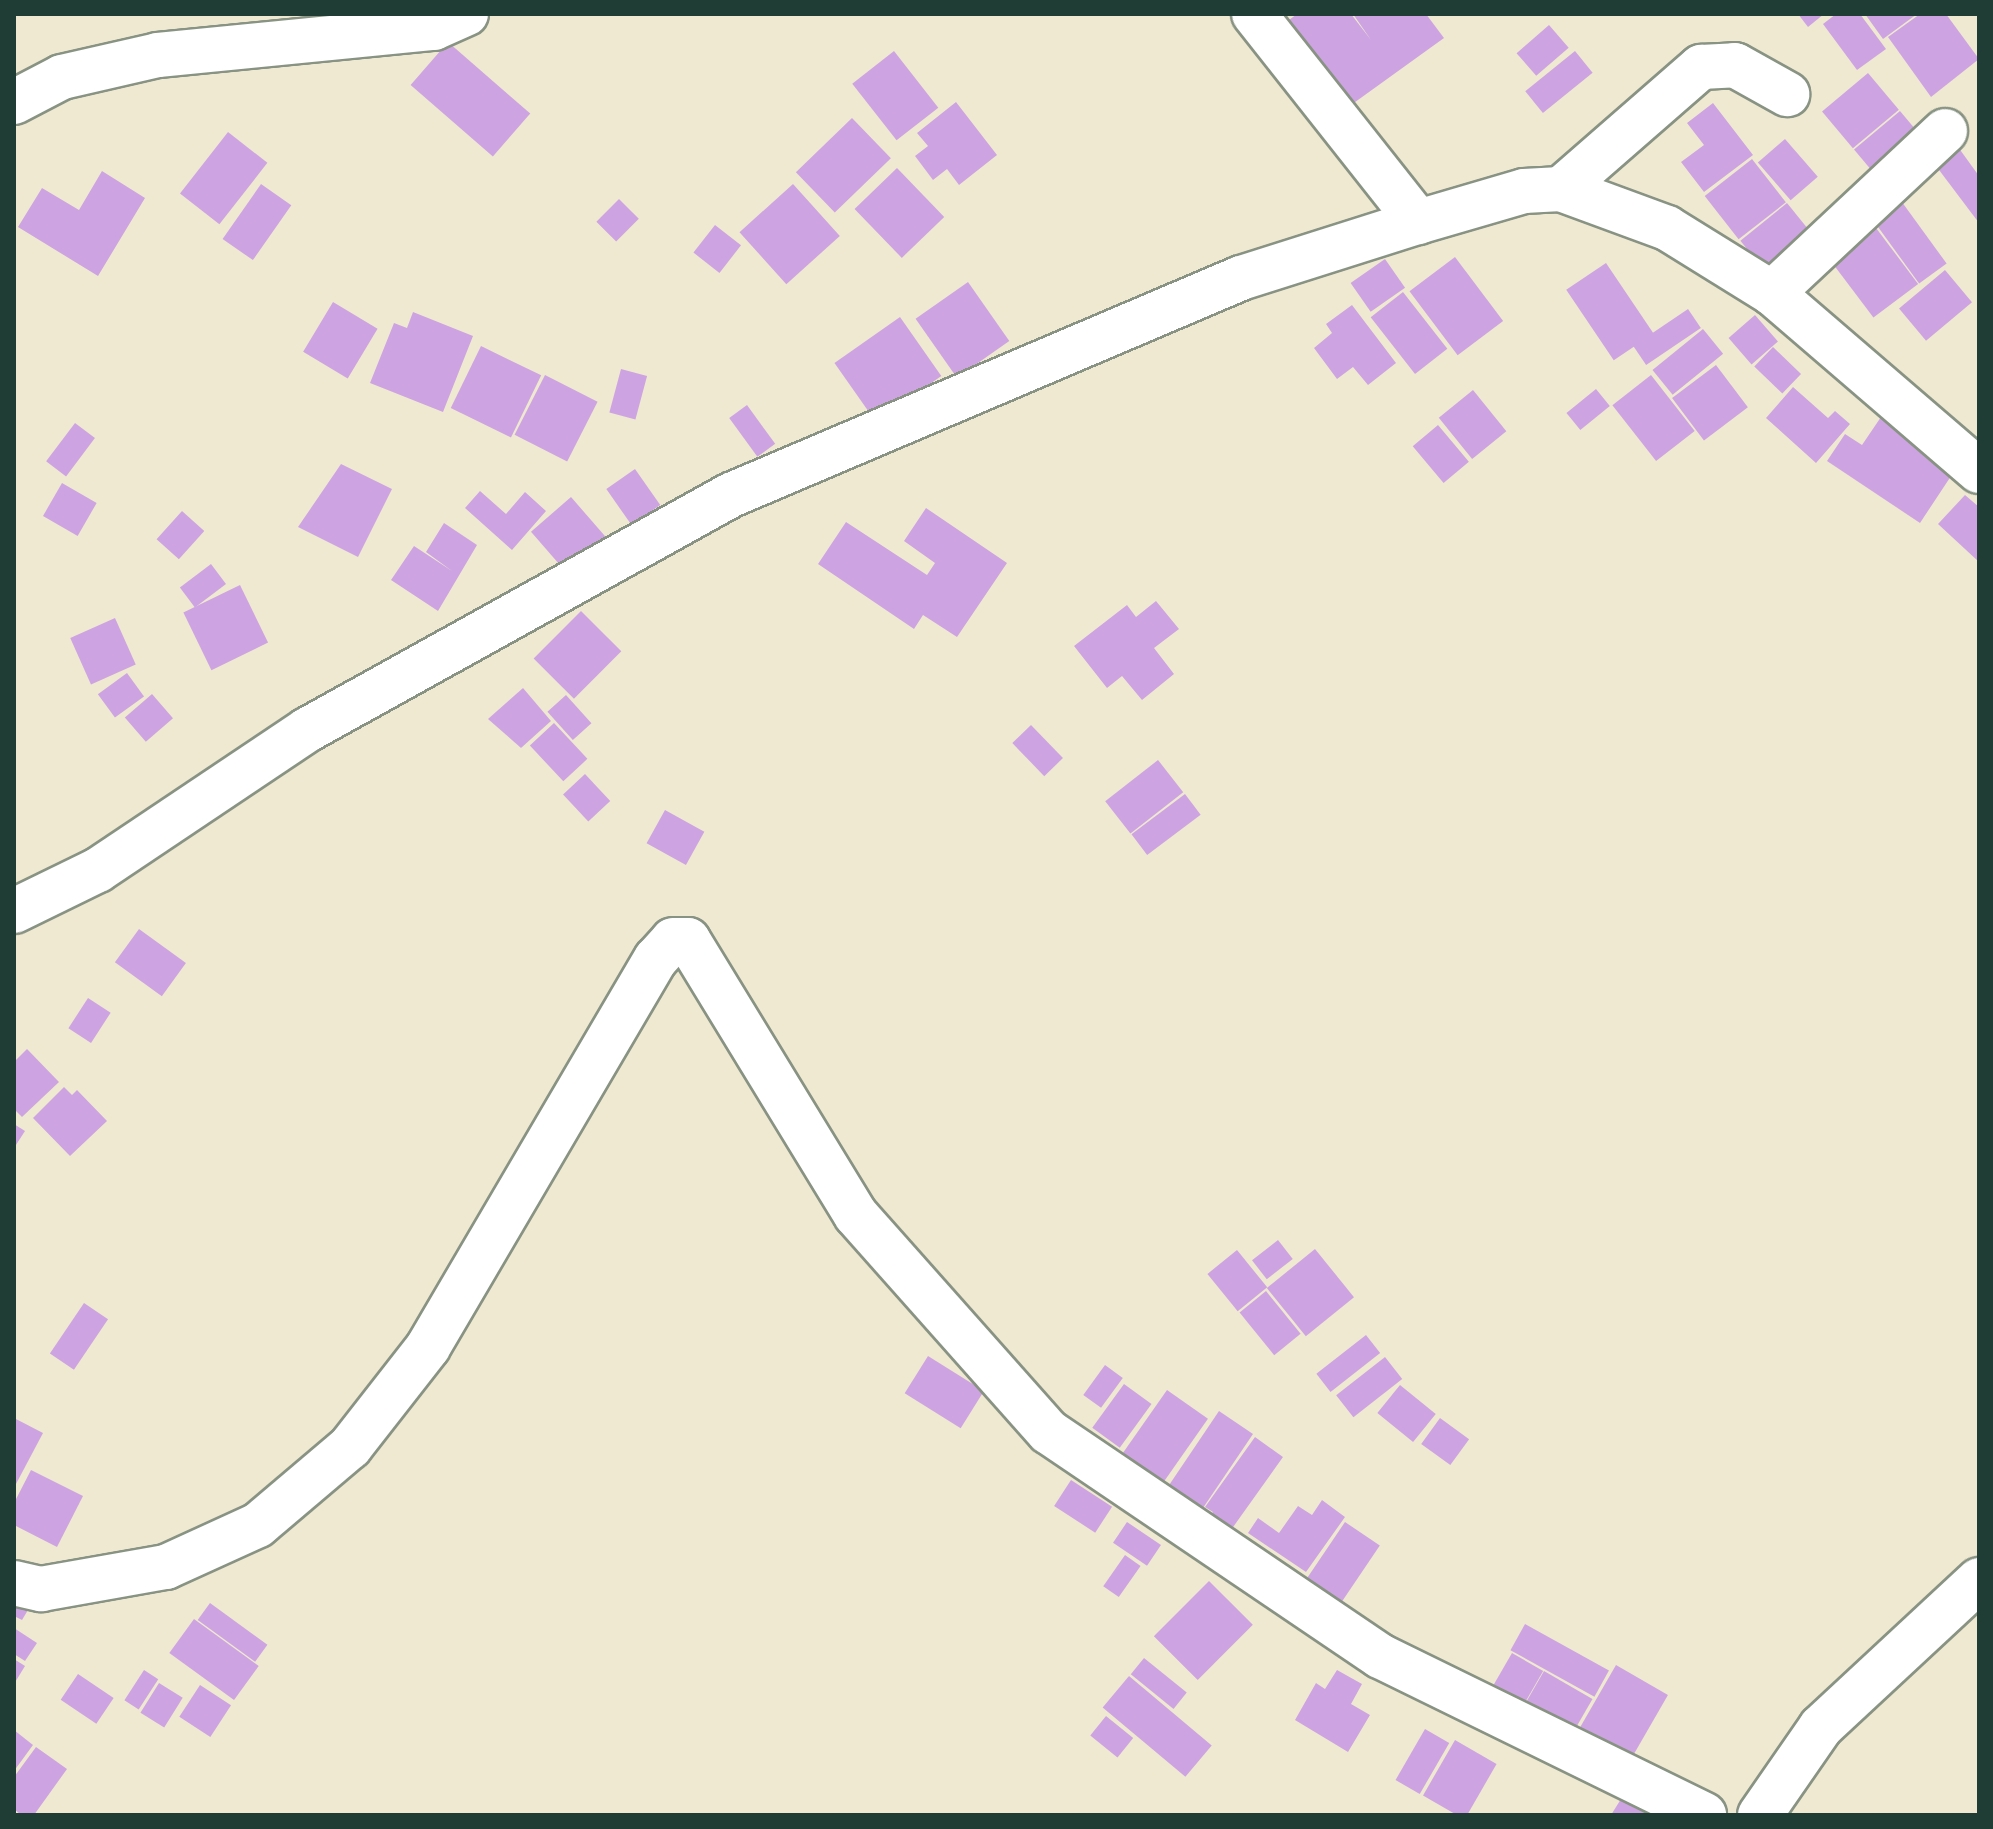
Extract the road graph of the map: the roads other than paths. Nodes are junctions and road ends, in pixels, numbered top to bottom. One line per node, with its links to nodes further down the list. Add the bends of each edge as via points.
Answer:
1 (466, 14): 4 (street, via 434,28 158,55 62,77)
2 (1254, 14): 7 (street)
3 (1787, 94): 6 (street, via 1735,65 1701,67)
4 (14, 102)
5 (1945, 131): 8 (street)
6 (1561, 189): 7 (street, via 1524,191); 8 (street, via 1667,228)
7 (1418, 222): 10 (street, via 1241,278 731,495 307,730 98,870)
8 (1772, 293): 9 (street)
9 (1979, 471)
10 (14, 911)
11 (1979, 1580): 14 (street, via 1821,1727)
12 (14, 1583): 13 (street, via 41,1589 166,1567 258,1525 350,1447 428,1347 656,959 673,940 688,940 856,1215 1049,1432 1380,1656)
13 (1704, 1815)
14 (1760, 1815)

